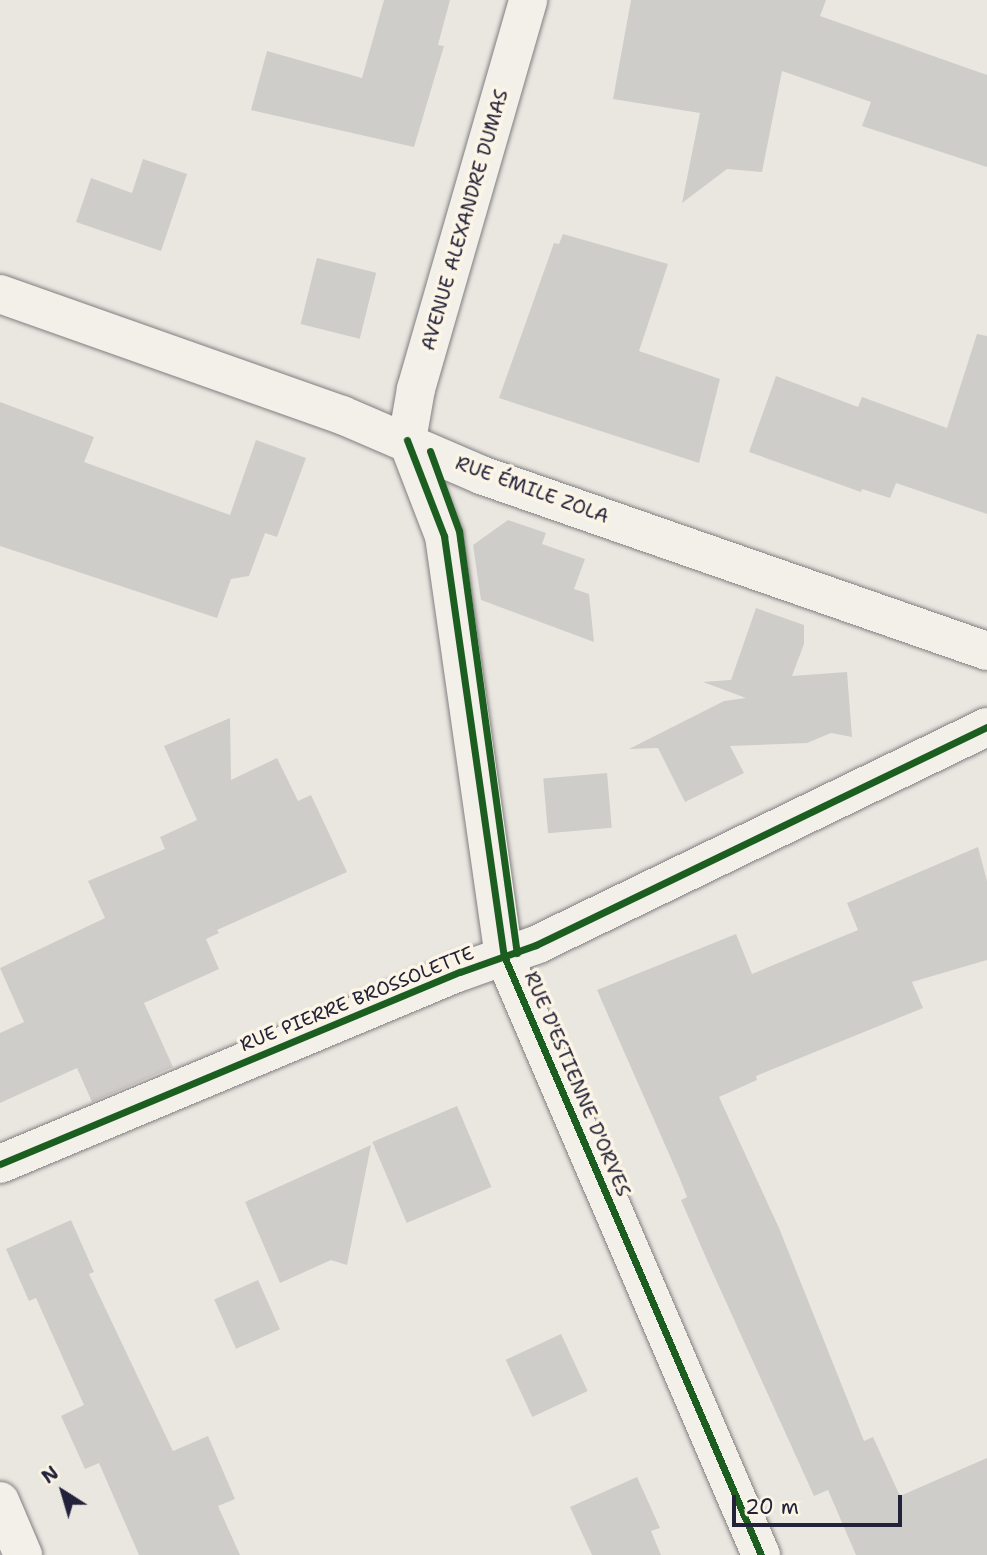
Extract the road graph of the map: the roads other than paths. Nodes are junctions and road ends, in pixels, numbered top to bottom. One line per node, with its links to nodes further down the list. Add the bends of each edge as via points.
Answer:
1 (528, 0): 3 (street, AVENUE ALEXANDRE DUMAS, via 416,389)
2 (0, 294): 3 (street, RUE ÉMILE ZOLA)
3 (407, 440): 4 (street, RUE ÉMILE ZOLA, via 481,475); 6 (street, RUE D'ESTIENNE D'ORVES, via 444,536)
4 (987, 651)
5 (987, 727): 6 (street, RUE PIERRE BROSSOLETTE, via 537,945)
6 (504, 956): 7 (street, RUE PIERRE BROSSOLETTE); 10 (street, RUE D'ESTIENNE D'ORVES)
7 (0, 1164)
8 (0, 1501): 9 (street)
9 (23, 1555)
10 (761, 1555)

